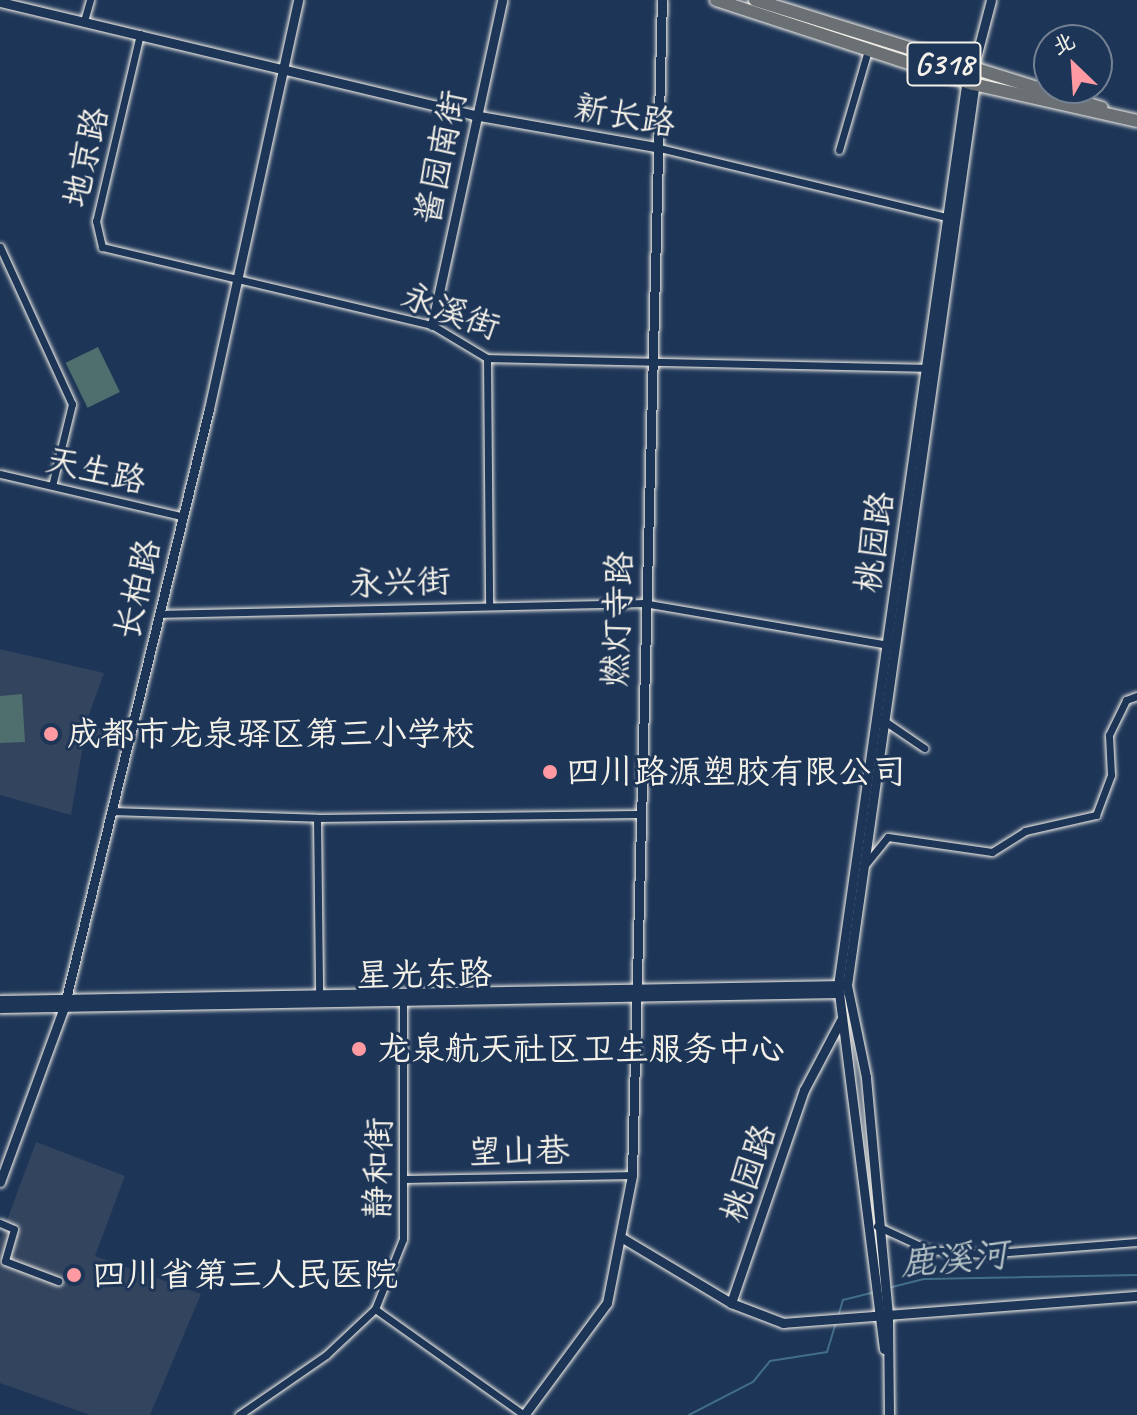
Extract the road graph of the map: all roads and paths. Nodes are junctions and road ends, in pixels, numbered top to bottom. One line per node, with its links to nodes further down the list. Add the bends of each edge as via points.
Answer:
1 (90, 0): 9 (street)
2 (298, 0): 12 (street, 长柏路)
3 (502, 0): 15 (street, 酱园南街)
4 (662, 0): 17 (street, 燃灯寺路)
5 (716, 0): 11 (highway, G318)
6 (755, 0): 13 (highway, G318)
7 (991, 0): 13 (street, 桃园路)
8 (0, 2): 9 (street, 新长路)
9 (84, 21): 10 (street, 新长路)
10 (140, 34): 12 (street, 新长路); 21 (street, 地京路, via 96,242)
11 (868, 50): 13 (highway, G318); 18 (street)
12 (283, 68): 15 (street, 新长路); 21 (street, 长柏路)
13 (971, 77): 14 (highway, G318); 16 (highway, G318); 19 (street, 桃园路)
14 (1137, 113)
15 (474, 115): 17 (street, 新长路); 22 (street, 酱园南街)
16 (1137, 121)
17 (655, 147): 19 (street, 新长路); 24 (street, 燃灯寺路)
18 (839, 150)
19 (951, 218): 25 (street, 桃园路)
20 (0, 247): 27 (street, via 72,404)
21 (238, 280): 22 (street, 永溪街); 28 (street, 长柏路)
22 (432, 325): 23 (street, 永溪街)
23 (487, 358): 24 (street, 永溪街); 30 (street)
24 (651, 362): 25 (street, 永溪街); 29 (street, 燃灯寺路)
25 (929, 368): 32 (street, 桃园路)
26 (0, 474): 27 (street, 天生路)
27 (52, 486): 28 (street, 天生路)
28 (181, 516): 31 (street, 长柏路)
29 (643, 603): 30 (street, 永兴街); 32 (street, 永兴街); 37 (street, 燃灯寺路)
30 (489, 605): 31 (street, 永兴街)
31 (159, 614): 36 (street, 长柏路)
32 (890, 644): 34 (street); 40 (street, 桃园路)
33 (1137, 696): 39 (street, via 1126,700 1109,735 1111,775 1096,815 1025,831 992,852 888,837)
34 (883, 720): 35 (street); 39 (street)
35 (924, 748)
36 (111, 811): 38 (street); 45 (street, 长柏路)
37 (638, 814): 38 (street); 41 (street, 燃灯寺路)
38 (317, 818): 42 (street)
39 (861, 869): 40 (street)
40 (843, 990): 41 (street, 星光东路); 47 (street, 桃园路); 52 (street, via 866,1077)
41 (634, 992): 43 (street, 星光东路); 48 (street, 燃灯寺路)
42 (319, 994): 43 (street, 星光东路); 45 (street, 星光东路)
43 (403, 997): 45 (street, 星光东路); 49 (street, 静和街)
44 (0, 1000): 45 (street, 星光东路)
45 (65, 1004): 46 (street, 星光东路); 50 (street, 长柏路)
46 (0, 1008)
47 (841, 1020): 55 (street, 桃园路); 59 (street, 桃园路, via 804,1090)
48 (632, 1175): 49 (street, 望山巷); 53 (street, 燃灯寺路)
49 (407, 1179): 60 (street, 静和街, via 403,1239)
50 (0, 1182)
51 (0, 1223): 56 (street, via 14,1229 5,1261)
52 (877, 1226): 54 (street, via 929,1250 983,1254); 55 (street)
53 (624, 1239): 59 (street); 65 (street, 燃灯寺路, via 607,1303)
54 (1137, 1242)
55 (875, 1251): 58 (street)
56 (58, 1281)
57 (1137, 1296): 61 (street)
58 (880, 1298): 61 (street); 62 (street)
59 (731, 1303): 62 (street, via 783,1323)
60 (375, 1309): 64 (street, 静和街, via 326,1355); 65 (street)
61 (888, 1315): 62 (street); 63 (street)
62 (878, 1318): 63 (street)
63 (889, 1371): 66 (street)
64 (239, 1415)
65 (524, 1415)
66 (889, 1415)

